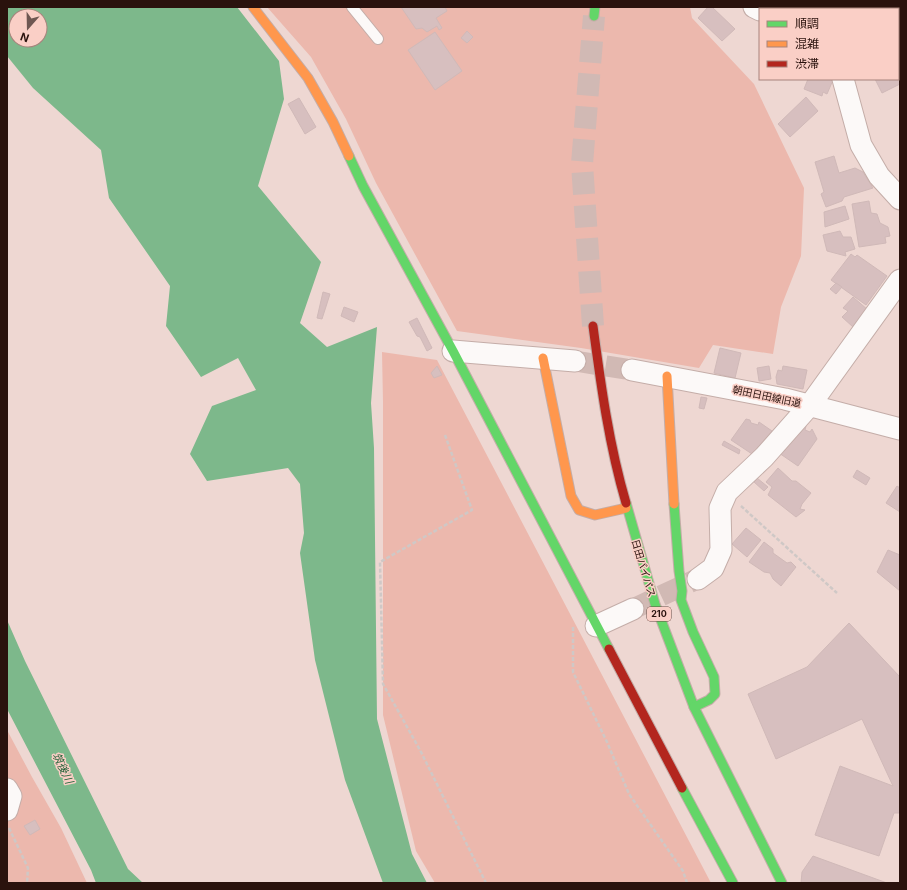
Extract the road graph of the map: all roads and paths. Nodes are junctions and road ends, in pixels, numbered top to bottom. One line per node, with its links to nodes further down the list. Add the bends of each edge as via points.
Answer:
1 (253, 7): 8 (main road, via 308,78 363,186)
2 (352, 7): 3 (lane)
3 (378, 39)
4 (843, 80): 5 (street, via 861,145 879,176)
5 (900, 199)
6 (900, 280): 13 (street)
7 (593, 326): 17 (main road, 日田バイパス / 210, via 606,419)
8 (453, 351): 9 (street); 22 (main road)
9 (543, 358): 10 (street); 17 (main road, via 571,496 579,510 595,516)
10 (575, 361)
11 (632, 370): 12 (street, 朝田日田線旧道)
12 (667, 376): 13 (street, 朝田日田線旧道); 23 (main road, via 681,600 714,677 715,694)
13 (810, 405): 14 (street, 朝田日田線旧道); 16 (street, via 764,457)
14 (900, 429)
15 (445, 435): 28 (path, via 472,510 380,562 383,684 420,750)
16 (727, 492): 18 (street, via 720,508 721,550 713,568); 19 (path)
17 (626, 508): 23 (main road, 日田バイパス / 210, via 655,604)
18 (698, 579)
19 (837, 593)
20 (633, 609): 22 (street)
21 (574, 624): 29 (path, via 573,672 629,794 684,871)
22 (596, 626): 30 (main road)
23 (694, 707): 31 (main road, 日田バイパス / 210)
24 (7, 790): 25 (street, via 11,796)
25 (7, 810)
26 (7, 824): 27 (path, via 28,868)
27 (27, 883)
28 (486, 883)
29 (687, 883)
30 (733, 883)
31 (782, 883)

